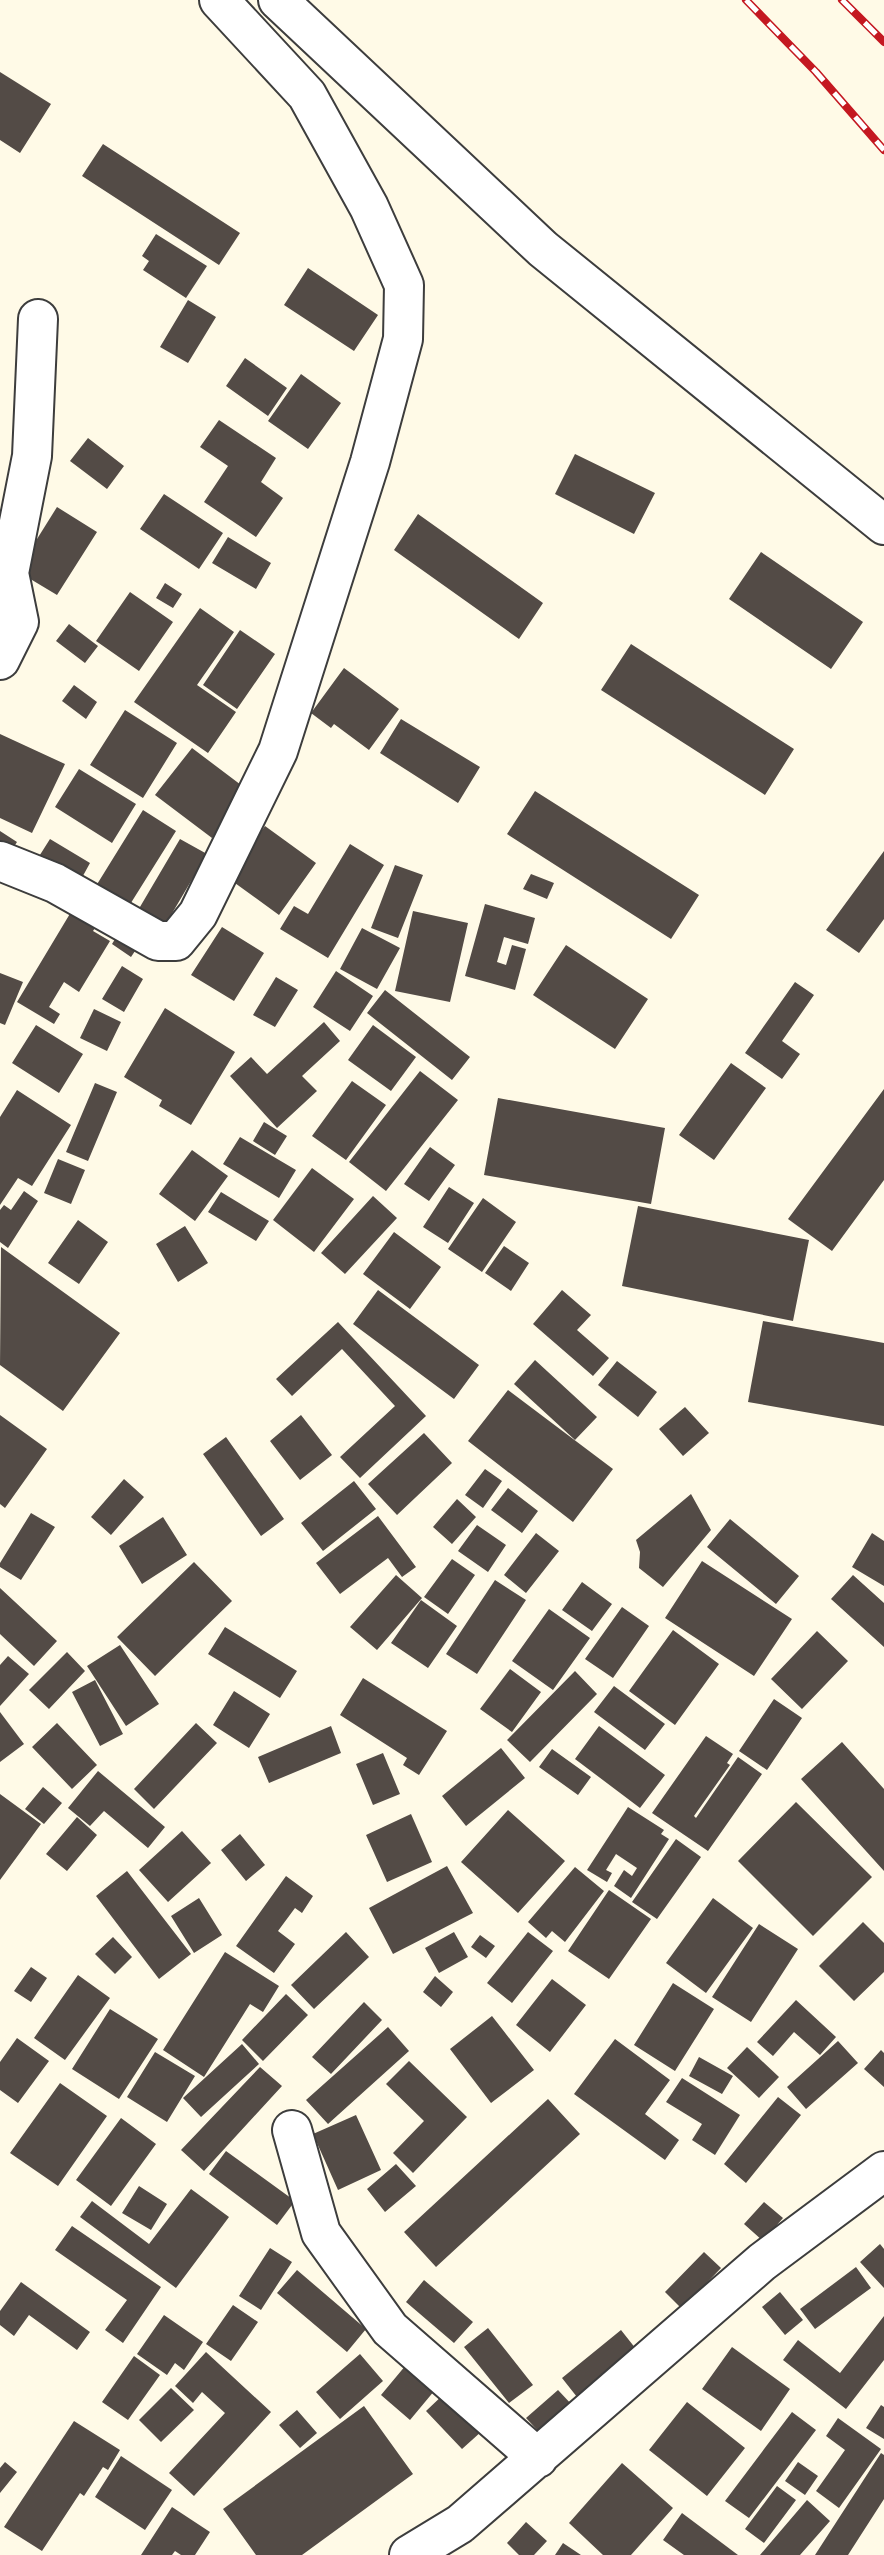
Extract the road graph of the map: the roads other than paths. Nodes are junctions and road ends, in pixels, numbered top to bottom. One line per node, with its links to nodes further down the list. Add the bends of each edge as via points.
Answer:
1 (219, 0): 6 (street, via 307,95 369,207 404,285 403,339 370,462 278,751 198,914 176,941 159,941 55,883)
2 (278, 0): 4 (street, via 543,250)
3 (38, 320): 5 (street, via 32,456 9,573 19,622)
4 (884, 525)
5 (0, 660)
6 (0, 861)
7 (292, 2130): 9 (street, via 321,2233 390,2329)
8 (884, 2171): 9 (street, via 762,2262)
9 (538, 2458): 10 (street, via 460,2524)
10 (410, 2555)

